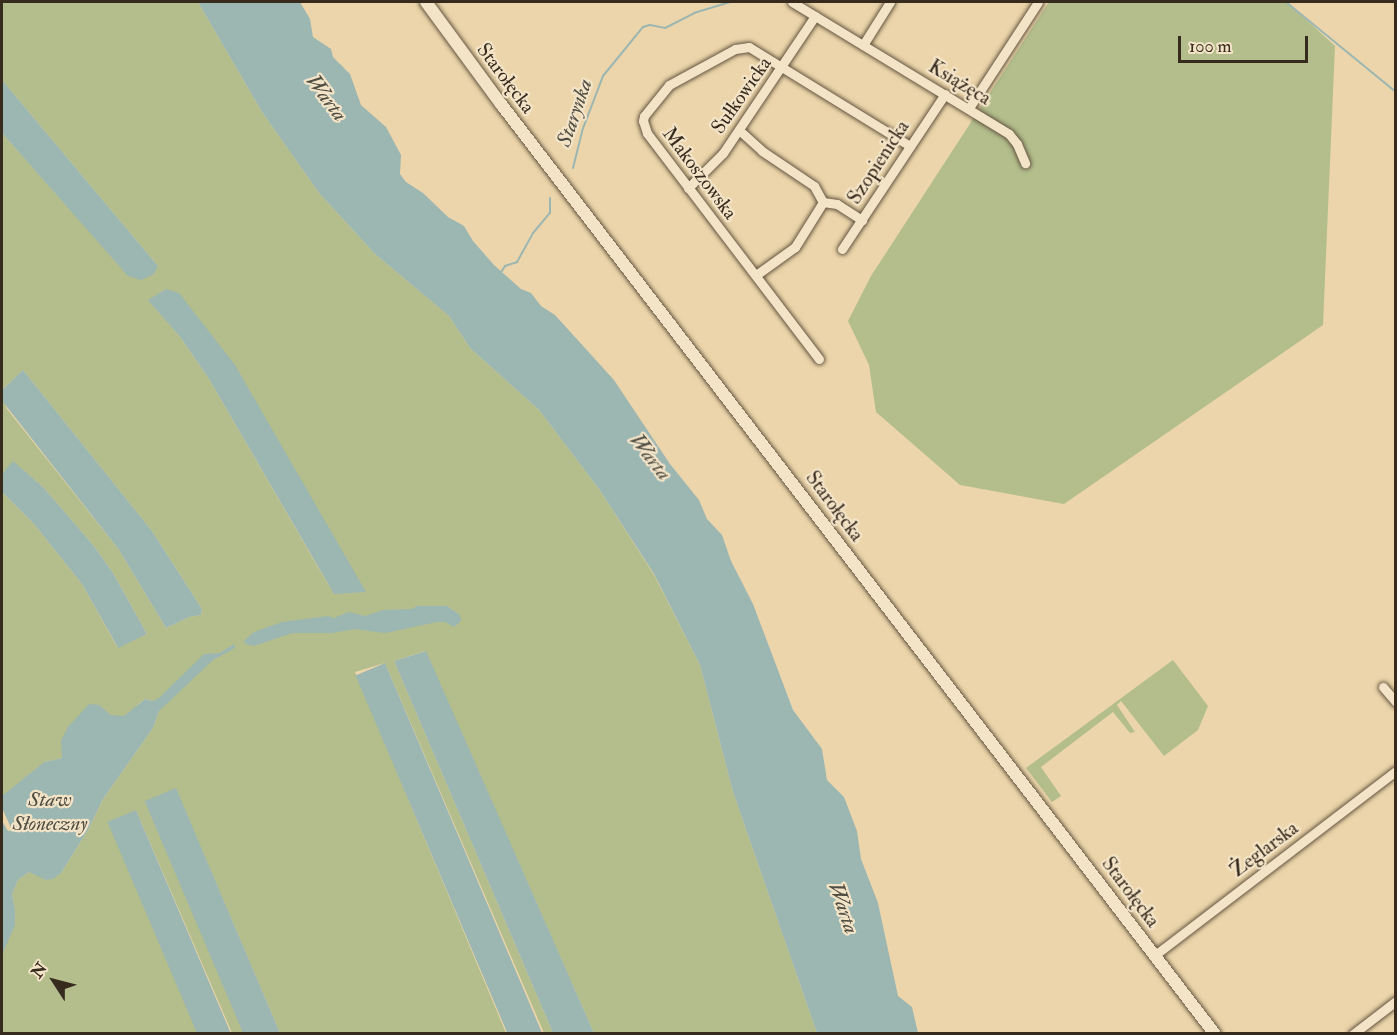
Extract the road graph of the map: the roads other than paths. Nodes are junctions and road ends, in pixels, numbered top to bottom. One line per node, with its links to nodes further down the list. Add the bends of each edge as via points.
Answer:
1 (426, 2): 22 (street, Starołęcka)
2 (792, 2): 5 (street, Książęca)
3 (890, 2): 6 (street)
4 (1038, 2): 9 (street)
5 (815, 16): 6 (street, Książęca); 7 (street, Sułkowicka)
6 (863, 45): 8 (street, Książęca)
7 (782, 67): 10 (street, Sułkowicka); 11 (street, Makoszowska); 13 (street, Makoszowska, via 755,49 742,47 669,85 660,94 644,116 644,127)
8 (945, 93): 9 (street, Książęca); 11 (street, Szopienicka)
9 (969, 108): 12 (street, Książęca, via 1009,134)
10 (739, 130): 13 (street, Sułkowicka); 14 (street, via 762,151 814,186)
11 (910, 146): 15 (street, Szopienicka)
12 (1025, 163)
13 (688, 188): 17 (street, Makoszowska)
14 (823, 202): 15 (street, via 837,204); 17 (street, via 795,247)
15 (861, 220): 16 (street, Szopienicka)
16 (842, 249)
17 (756, 275): 18 (street, Makoszowska)
18 (819, 359)
19 (1383, 687): 20 (street)
20 (1395, 702)
21 (1395, 771): 22 (street, Żeglarska)
22 (1155, 955): 24 (street, Starołęcka)
23 (1395, 1001): 25 (street)
24 (1215, 1034)
25 (1353, 1034)

